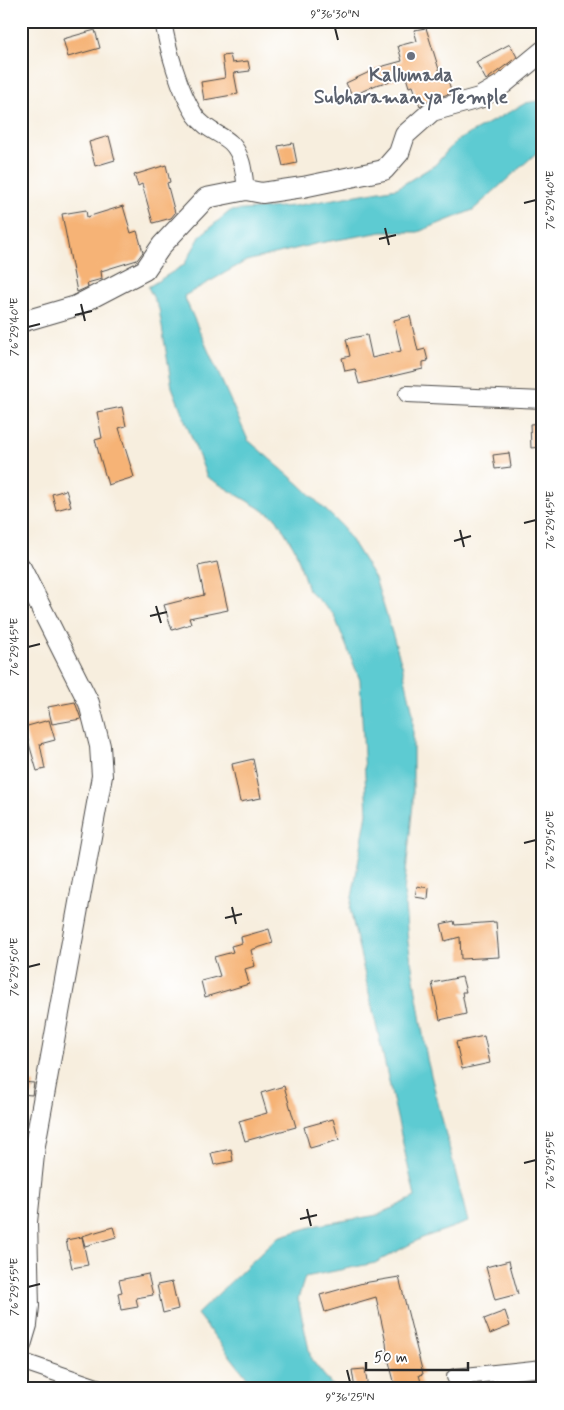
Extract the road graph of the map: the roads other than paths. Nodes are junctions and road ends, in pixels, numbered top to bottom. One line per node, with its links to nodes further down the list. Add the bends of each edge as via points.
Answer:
1 (163, 21): 3 (street, via 167,44 196,116 213,133 231,143 241,159)
2 (543, 51): 3 (main road, via 503,84 479,98 432,111 405,135 400,154 384,170 262,194)
3 (246, 190): 4 (main road, via 206,198 162,245 145,270 123,284 76,306)
4 (21, 322)
5 (407, 394): 6 (street)
6 (543, 400)
7 (21, 568): 8 (main road, via 89,703 100,746 102,776)
8 (28, 1144): 9 (main road, via 29,1306)
9 (21, 1345)
10 (21, 1361): 13 (street)
11 (543, 1368): 12 (street)
12 (455, 1378)
13 (103, 1389)

